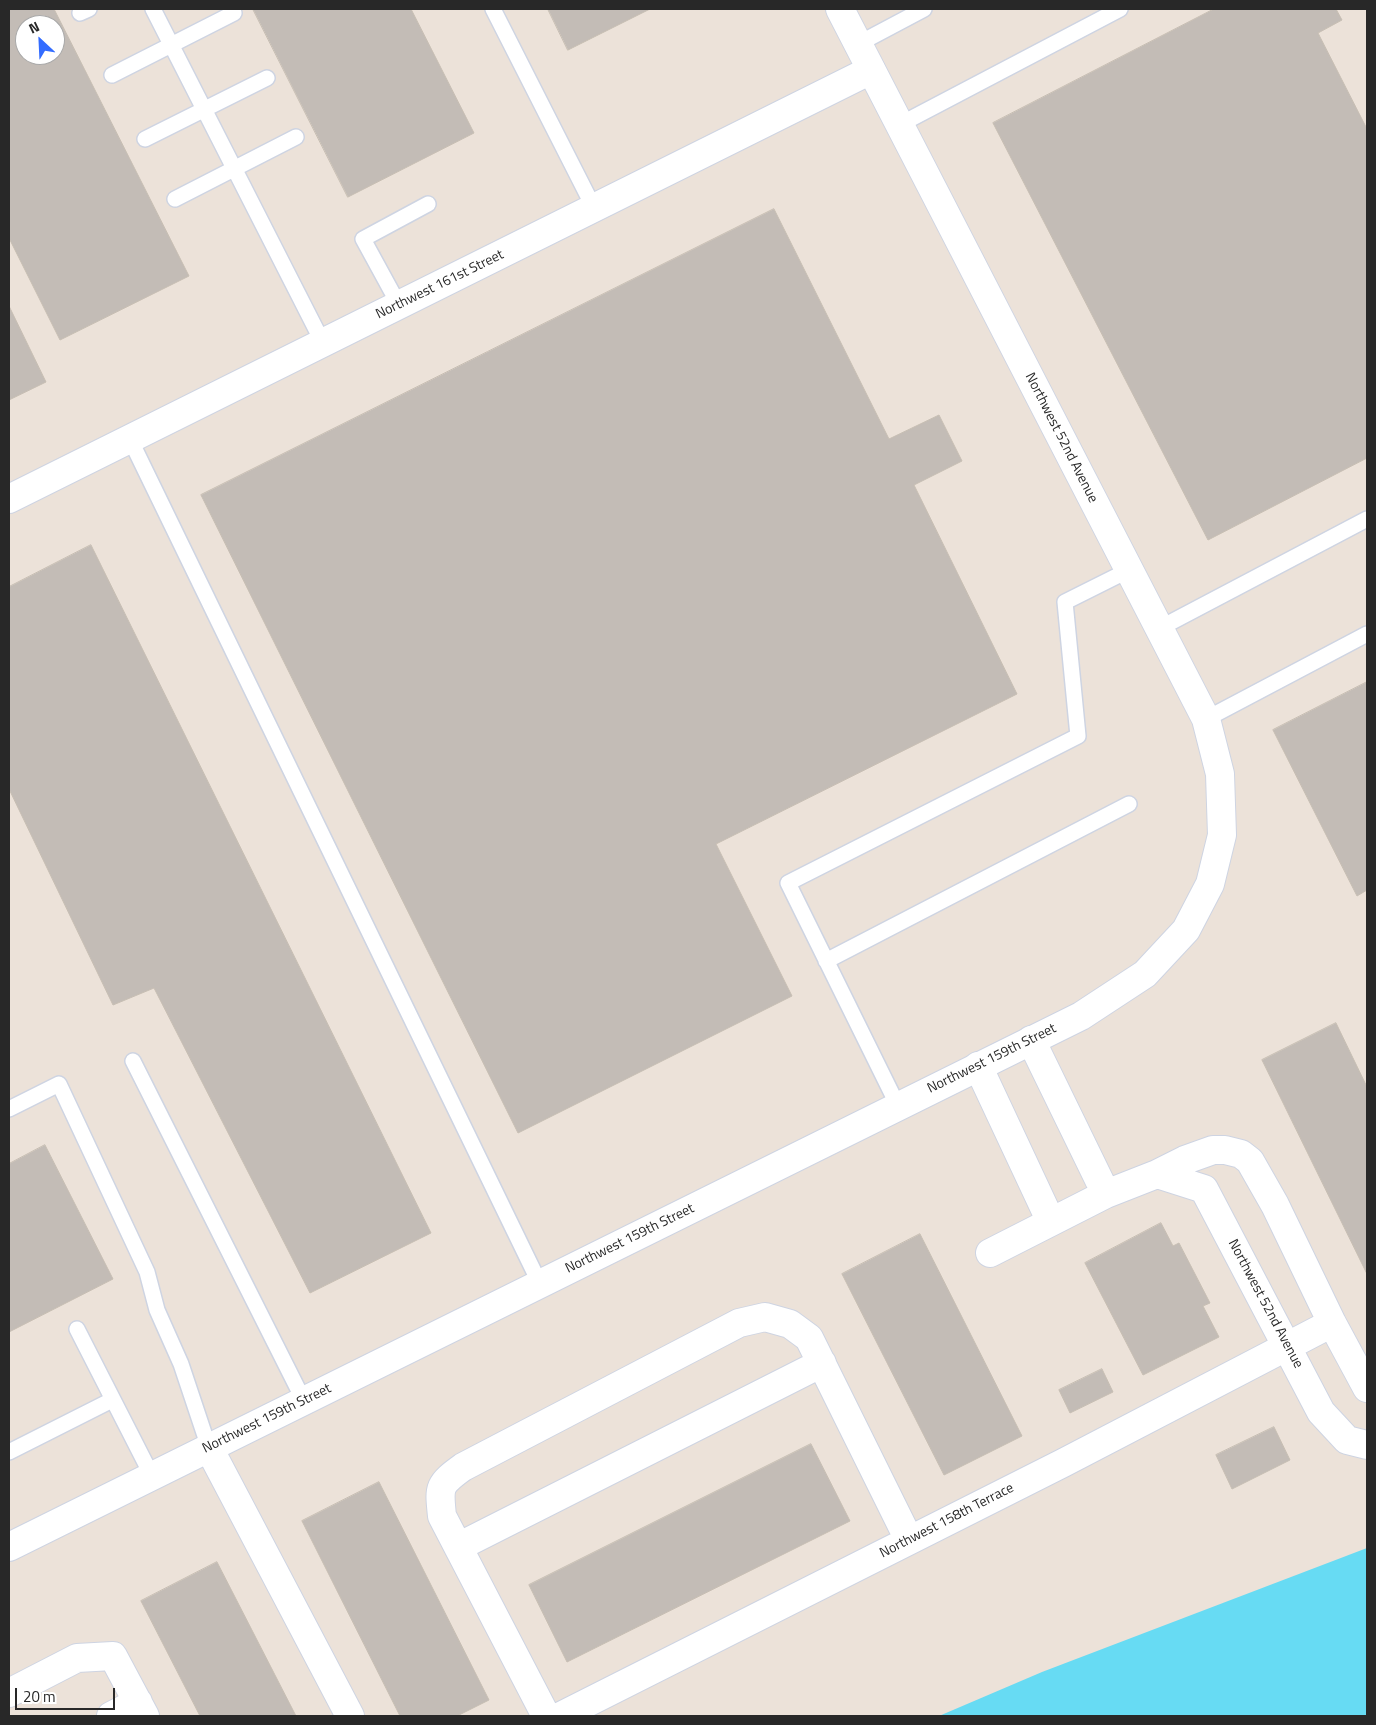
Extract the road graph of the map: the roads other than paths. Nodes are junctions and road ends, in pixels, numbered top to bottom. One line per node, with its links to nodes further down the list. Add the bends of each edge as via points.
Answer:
1 (154, 9): 8 (lane)
2 (493, 9): 19 (lane)
3 (840, 9): 7 (street, Northwest 52nd Avenue)
4 (924, 9): 7 (lane)
5 (1120, 9): 13 (lane)
6 (234, 13): 8 (lane)
7 (858, 44): 9 (street, Northwest 52nd Avenue)
8 (172, 45): 10 (lane); 12 (lane)
9 (871, 70): 13 (street, Northwest 52nd Avenue); 19 (street, Northwest 161st Street)
10 (112, 75)
11 (266, 78): 12 (lane)
12 (204, 109): 15 (lane); 16 (lane)
13 (899, 125): 25 (street, Northwest 52nd Avenue)
14 (296, 137): 16 (lane)
15 (145, 139)
16 (235, 168): 17 (lane); 21 (lane)
17 (175, 199)
18 (428, 204): 20 (lane, via 363,239)
19 (594, 208): 20 (street, Northwest 161st Street)
20 (399, 305): 21 (street, Northwest 161st Street)
21 (323, 343): 22 (street, Northwest 161st Street)
22 (130, 439): 23 (street, Northwest 161st Street); 41 (lane)
23 (9, 499)
24 (1367, 519): 26 (lane)
25 (1129, 570): 26 (street, Northwest 52nd Avenue); 31 (lane, via 1065,602 1078,736 788,883)
26 (1160, 628): 28 (street, Northwest 52nd Avenue)
27 (1367, 634): 28 (lane)
28 (1206, 719): 30 (street, Northwest 52nd Avenue, via 1220,774 1222,835)
29 (1129, 804): 31 (lane)
30 (1210, 884): 32 (street, Northwest 159th Street, via 1186,930 1146,974 1081,1016)
31 (826, 961): 35 (lane)
32 (1031, 1040): 34 (street, Northwest 159th Street); 38 (street)
33 (133, 1061): 48 (lane)
34 (978, 1066): 35 (street, Northwest 159th Street); 39 (street)
35 (898, 1106): 41 (street, Northwest 159th Street)
36 (9, 1109): 50 (lane, via 59,1084 147,1272 157,1310 182,1364)
37 (1157, 1174): 38 (street); 42 (street, via 1213,1150 1241,1154 1250,1161); 44 (street, Northwest 52nd Avenue, via 1204,1188)
38 (1106, 1194): 39 (street)
39 (1051, 1222): 40 (street)
40 (990, 1253)
41 (540, 1284): 48 (street, Northwest 159th Street)
42 (1332, 1323): 44 (street, Northwest 158th Terrace); 46 (street)
43 (77, 1329): 47 (lane)
44 (1288, 1346): 49 (street, Northwest 52nd Avenue, via 1322,1412 1347,1440); 53 (street, Northwest 158th Terrace)
45 (822, 1363): 53 (street); 55 (street); 55 (street, via 809,1338 790,1324 765,1317 739,1323 462,1467 446,1479 439,1492 442,1516)
46 (1367, 1388)
47 (112, 1400): 51 (lane); 52 (lane)
48 (304, 1401): 50 (street, Northwest 159th Street)
49 (1367, 1445)
50 (209, 1448): 52 (street, Northwest 159th Street); 59 (street)
51 (9, 1452)
52 (152, 1476): 54 (street, Northwest 159th Street)
53 (909, 1540): 61 (street, Northwest 158th Terrace)
54 (9, 1547)
55 (458, 1547): 60 (street)
56 (9, 1693): 57 (street, via 77,1658 113,1656)
57 (142, 1709): 58 (street)
58 (111, 1716)
59 (350, 1716)
60 (546, 1716)
61 (561, 1716)

